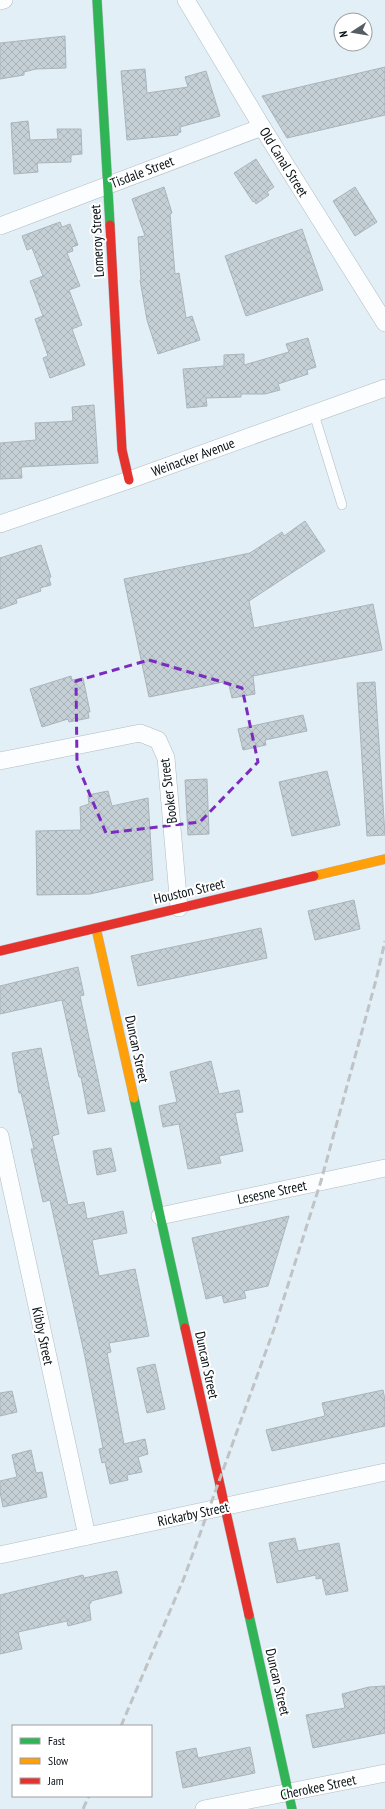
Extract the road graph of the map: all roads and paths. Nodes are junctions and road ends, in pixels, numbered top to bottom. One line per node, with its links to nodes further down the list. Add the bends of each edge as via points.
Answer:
1 (4, 0): 4 (street)
2 (97, 0): 6 (street, Lomeroy Street)
3 (186, 0): 5 (street, Old Canal Street)
4 (0, 1)
5 (262, 127): 6 (street, Tisdale Street); 8 (street, Old Canal Street)
6 (107, 185): 7 (street, Tisdale Street); 11 (street, Lomeroy Street, via 122,450)
7 (0, 226)
8 (385, 323)
9 (385, 388): 10 (street, Weinacker Avenue)
10 (314, 414): 11 (street, Weinacker Avenue); 12 (lane)
11 (129, 480): 13 (street, Weinacker Avenue)
12 (342, 505)
13 (0, 524)
14 (0, 761): 16 (street, Booker Street, via 140,733 158,740 166,758)
15 (385, 859): 16 (street, Houston Street)
16 (179, 908): 17 (street, Houston Street)
17 (96, 928): 18 (street, Houston Street); 21 (street, Duncan Street)
18 (0, 951)
19 (0, 1136): 24 (street, Kibby Street)
20 (385, 1168): 21 (street, Lesesne Street)
21 (160, 1216): 23 (street, Duncan Street)
22 (385, 1472): 23 (street, Rickarby Street)
23 (224, 1506): 24 (street, Rickarby Street); 27 (street, Duncan Street)
24 (87, 1536): 25 (street, Rickarby Street)
25 (0, 1555)
26 (385, 1773): 27 (street, Cherokee Street)
27 (290, 1801): 28 (street, Cherokee Street)
28 (204, 1809)

